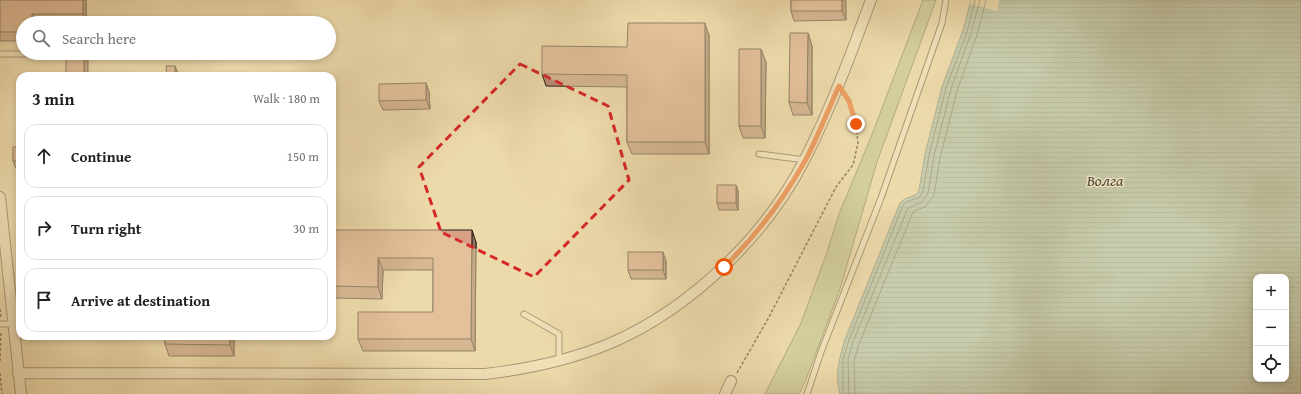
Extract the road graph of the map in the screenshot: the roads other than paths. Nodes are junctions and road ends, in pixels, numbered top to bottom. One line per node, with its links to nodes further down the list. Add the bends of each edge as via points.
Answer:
1 (871, 0): 6 (street, via 839,86)
2 (946, 0): 16 (lane, via 942,22 884,191)
3 (0, 54): 4 (lane)
4 (16, 54)
5 (759, 154): 6 (lane)
6 (805, 160): 11 (street, via 781,199 749,242 724,267 677,304 630,334)
7 (0, 197): 10 (street)
8 (524, 314): 11 (lane, via 559,334)
9 (1, 324): 10 (lane)
10 (14, 324): 12 (street)
11 (559, 360): 12 (street, via 485,374)
12 (18, 373): 14 (street)
13 (731, 382): 15 (street)
14 (20, 394)
15 (725, 394)
16 (807, 394)

